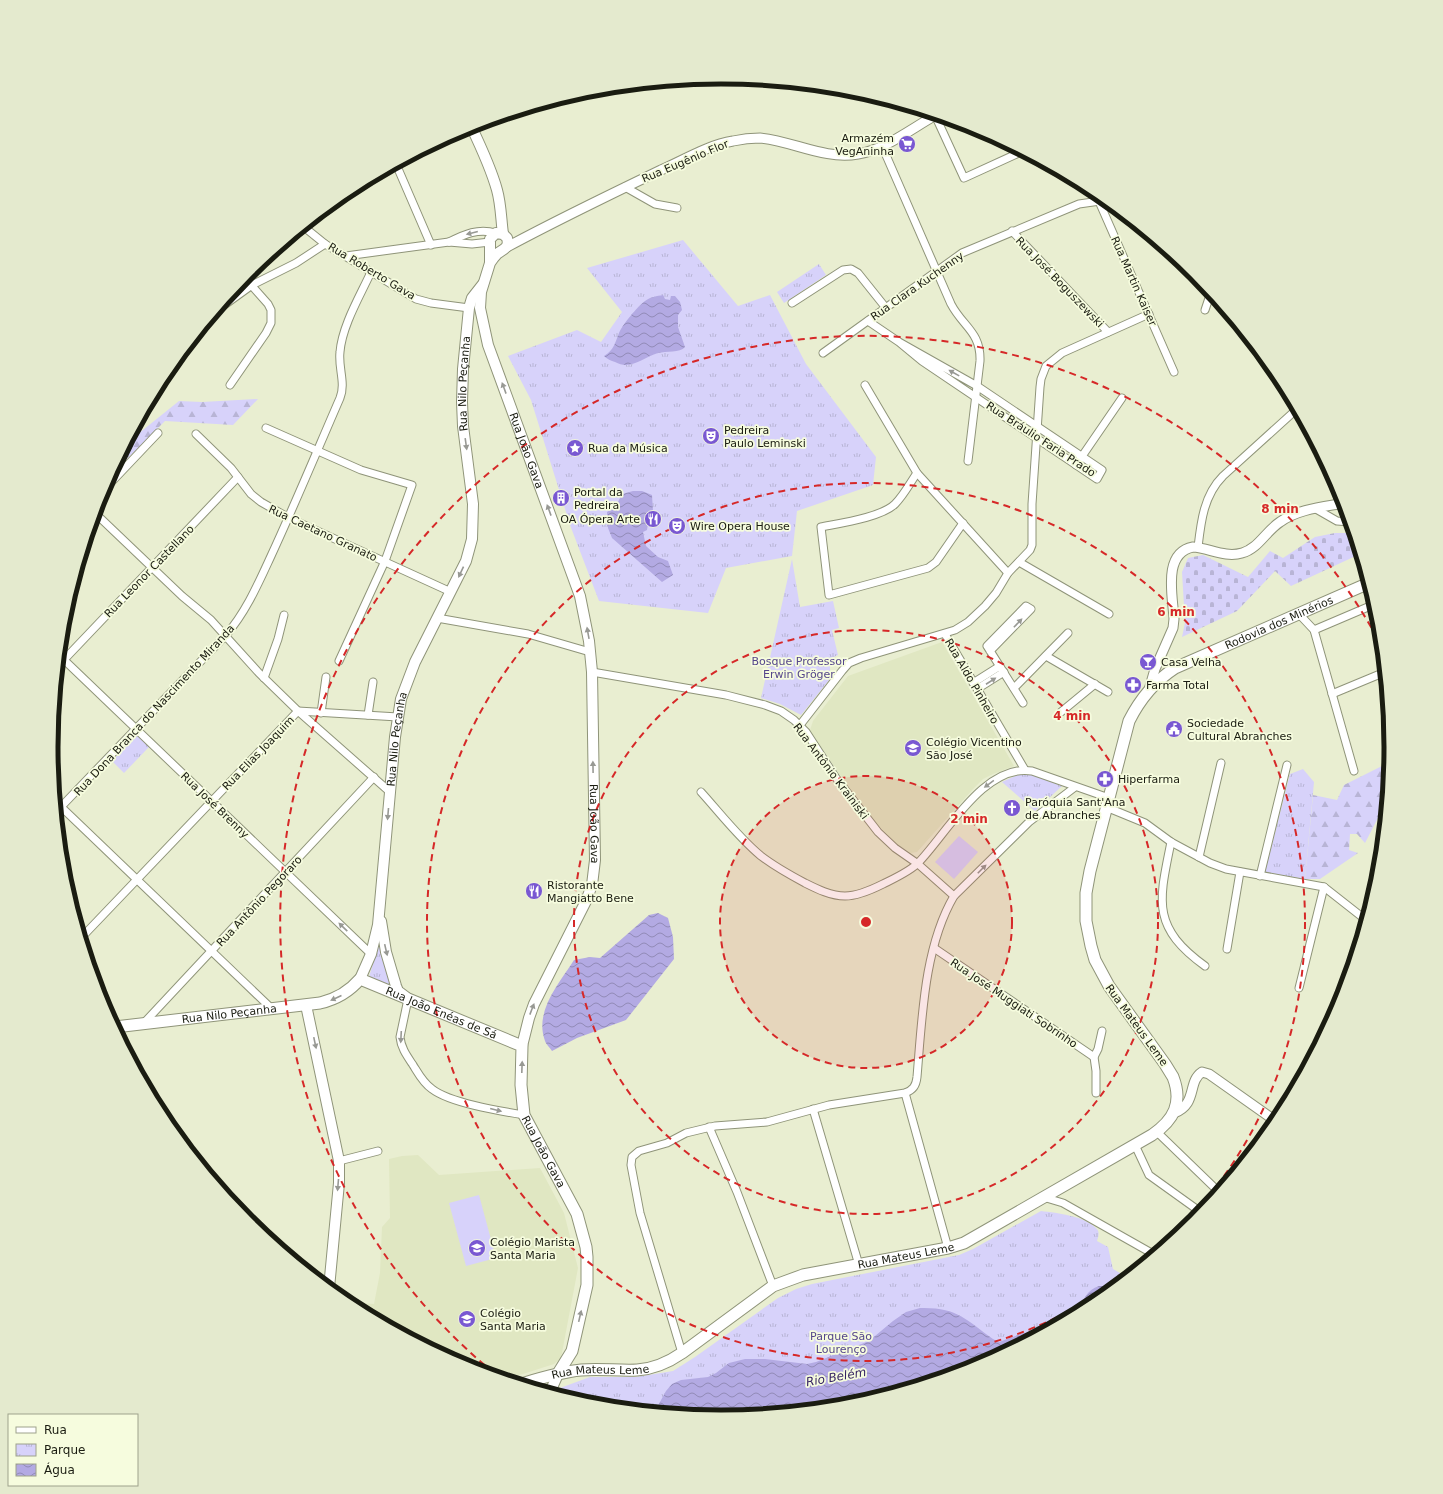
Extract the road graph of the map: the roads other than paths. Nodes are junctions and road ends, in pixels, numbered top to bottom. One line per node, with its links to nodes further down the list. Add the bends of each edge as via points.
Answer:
1 (931, 118): 4 (street, Rua Eugênio Flor)
2 (937, 120): 5 (street, via 964,178)
3 (474, 132): 14 (main road, Rua Nilo Peçanha, via 492,174 499,198)
4 (882, 146): 7 (street, Rua Eugênio Flor, via 857,154 836,155 765,139 732,141 700,152); 18 (street)
5 (1018, 153)
6 (398, 168): 16 (street)
7 (625, 187): 10 (street, via 655,204); 14 (street, Rua Eugênio Flor, via 530,235)
8 (1099, 201): 12 (street, Rua Clara Kuchenny, via 1079,204)
9 (1099, 202): 29 (street, Rua Martin Kaiser)
10 (677, 208)
11 (307, 230): 15 (street, Rua Roberto Gava)
12 (1012, 232): 18 (street, Rua Clara Kuchenny, via 962,253); 31 (street, Rua José Boguszewski)
13 (449, 242): 14 (street); 14 (street, one-way to 13, via 483,231 471,232); 16 (street)
14 (499, 242): 21 (main road, Rua Nilo Peçanha)
15 (325, 244): 17 (street, Rua Roberto Gava); 22 (street, via 296,263)
16 (431, 244): 17 (street)
17 (346, 256): 19 (street, Rua Roberto Gava)
18 (937, 271): 27 (street, Rua Clara Kuchenny); 37 (street, via 955,310 977,339 980,353)
19 (371, 272): 26 (street, Rua Roberto Gava, via 423,301); 46 (street, Rua Dona Branca do Nascimento Miranda, via 341,345 342,394)
20 (249, 281): 22 (street)
21 (484, 283): 26 (main road, Rua Nilo Peçanha, via 474,293); 76 (main road, Rua João Gava, one-way to 21, via 586,620 575,581 486,337 480,308)
22 (252, 284): 23 (street); 35 (street, via 271,310 271,323)
23 (235, 297)
24 (1210, 299): 28 (street)
25 (792, 303): 27 (street, via 843,270 851,269 858,273)
26 (469, 308): 65 (main road, Rua Nilo Peçanha, one-way to 65, via 463,369 463,414 474,504 473,528 466,561)
27 (886, 308): 30 (street, Rua Clara Kuchenny)
28 (1206, 310)
29 (1149, 314): 31 (street); 34 (street, Rua Martin Kaiser)
30 (868, 321): 32 (street, Rua Bráulio Faria Prado); 33 (street, Rua Clara Kuchenny)
31 (1108, 332): 41 (street, via 1062,353 1046,366 1041,379)
32 (899, 342): 37 (street, Rua Bráulio Faria Prado, one-way to 32); 38 (street, Rua Bráulio Faria Prado, via 922,361)
33 (823, 353)
34 (1174, 372)
35 (230, 385)
36 (865, 385): 50 (street)
37 (977, 386): 38 (street); 41 (street, Rua Bráulio Faria Prado)
38 (976, 397): 45 (street, Rua Bráulio Faria Prado); 48 (street)
39 (1122, 398): 47 (street)
40 (1294, 412): 59 (street, via 1214,486 1206,504)
41 (1037, 426): 45 (street); 47 (street, Rua Bráulio Faria Prado)
42 (266, 428): 46 (street)
43 (158, 433): 52 (street)
44 (196, 434): 51 (street, Rua Caetano Granato)
45 (1036, 438): 49 (street, Rua Bráulio Faria Prado); 61 (street, via 1032,545)
46 (316, 451): 56 (street, Rua Dona Branca do Nascimento Miranda); 60 (street, via 361,470 412,485)
47 (1082, 456): 49 (street); 49 (street, Rua Bráulio Faria Prado, via 1102,470 1097,479)
48 (968, 461)
49 (1076, 465)
50 (917, 473): 58 (street); 58 (street, via 899,500 888,509 874,515 821,527 830,595 928,568 936,562)
51 (238, 477): 56 (street, Rua Caetano Granato, via 257,500); 62 (street, Rua Leonor Castellano)
52 (116, 478)
53 (1338, 504): 54 (street)
54 (1316, 509): 57 (street, via 1337,521); 59 (street, via 1285,518 1253,547 1241,553 1226,554)
55 (100, 517): 62 (street)
56 (289, 518): 60 (street, Rua Caetano Granato); 74 (street, Rua Dona Branca do Nascimento Miranda, via 247,606)
57 (1345, 522)
58 (963, 523): 63 (street)
59 (1198, 548): 90 (street, Rua Mateus Leme, via 1188,548 1174,561 1173,628)
60 (385, 562): 65 (street, Rua Caetano Granato); 79 (street)
61 (1019, 562): 63 (street); 68 (street)
62 (152, 568): 74 (street); 77 (street, Rua Leonor Castellano)
63 (1008, 573): 73 (street, via 991,600 968,622)
64 (1364, 585): 67 (main road, Rodovia dos Minérios)
65 (451, 592): 70 (main road, Rua Nilo Peçanha)
66 (1369, 606): 71 (street, Rodovia dos Minérios)
67 (1298, 613): 71 (street); 90 (main road, Rodovia dos Minérios, via 1175,668)
68 (1110, 614)
69 (284, 615): 85 (street)
70 (437, 618): 76 (street, via 520,633); 98 (main road, Rua Nilo Peçanha, via 409,676)
71 (1314, 630): 92 (street)
72 (1068, 633): 78 (street)
73 (944, 634): 88 (street, Rua Aldo Pinheiro); 99 (street, via 849,663)
74 (226, 635): 85 (street); 100 (street, Rua Dona Branca do Nascimento Miranda)
75 (990, 651): 75 (street, one-way to 75, via 1021,620 1031,609 1026,606 987,646); 81 (street)
76 (590, 652): 82 (main road, Rua João Gava)
77 (65, 656)
78 (1046, 656): 87 (street); 89 (street)
79 (339, 660)
80 (64, 662): 100 (street, Rua José Brenny)
81 (1002, 669): 88 (street); 89 (street)
82 (592, 672): 99 (street, Rua Antônio Krainiski, via 737,698 773,708); 138 (main road, Rua João Gava, one-way to 82, via 534,1004 586,901 594,877)
83 (1381, 674): 92 (street)
84 (326, 676): 96 (street)
85 (264, 678): 94 (street)
86 (373, 682): 97 (street)
87 (1095, 684): 91 (street); 95 (street)
88 (975, 686): 103 (street, Rua Aldo Pinheiro)
89 (1014, 688): 93 (street)
90 (1149, 690): 110 (main road, Rua Mateus Leme, via 1129,721)
91 (1108, 692)
92 (1332, 694): 104 (street)
93 (1023, 703)
94 (298, 711): 96 (street, Rua Elias Joaquim); 105 (street); 109 (street, Rua Elias Joaquim)
95 (1061, 712)
96 (321, 713): 97 (street, Rua Elias Joaquim)
97 (368, 715): 98 (street, Rua Elias Joaquim)
98 (398, 717): 107 (main road, Rua Nilo Peçanha)
99 (800, 725): 115 (street, Rua Antônio Krainiski, via 870,823 895,848)
100 (136, 729): 109 (street, Rua José Brenny); 111 (street, Rua Dona Branca do Nascimento Miranda)
101 (1222, 763): 114 (street)
102 (1287, 765): 118 (street)
103 (1024, 770): 106 (street); 115 (street, one-way to 115, via 996,778 980,790)
104 (1354, 771)
105 (374, 777): 107 (street); 116 (street, Rua Antônio Pegoraro)
106 (1075, 787): 110 (street); 121 (street, one-way to 106, via 1029,822)
107 (390, 792): 122 (main road, Rua Nilo Peçanha, one-way to 122)
108 (701, 792): 115 (street, via 760,855 823,891 847,896 863,892 892,880)
109 (212, 801): 116 (street, Rua José Brenny); 119 (street, Rua Elias Joaquim)
110 (1107, 803): 113 (street, via 1145,823); 143 (main road, Rua Mateus Leme, via 1086,893 1086,921 1091,946 1098,967 1109,986 1173,1077 1177,1091)
111 (61, 804)
112 (61, 810): 119 (street)
113 (1171, 842): 114 (street); 129 (street, via 1161,896 1164,915 1176,941)
114 (1199, 857): 117 (street)
115 (918, 864): 121 (street, Rua Antônio Krainiski)
116 (285, 872): 127 (street, Rua Antônio Pegoraro); 128 (street, Rua José Brenny, one-way to 116)
117 (1240, 872): 118 (street); 126 (street)
118 (1260, 876): 120 (street)
119 (137, 880): 124 (street, Rua Elias Joaquim); 127 (street)
120 (1324, 887): 123 (street); 131 (street)
121 (954, 896): 125 (street, via 939,929)
122 (380, 912): 128 (main road, Rua Nilo Peçanha); 132 (main road, one-way to 132, via 384,944 396,986)
123 (1362, 917)
124 (85, 934)
125 (934, 948): 139 (street, Rua José Muggiati Sobrinho); 140 (street, via 924,1004 916,1083 914,1088)
126 (1227, 949)
127 (212, 951): 134 (street); 135 (street, Rua Antônio Pegoraro)
128 (371, 954): 130 (main road, Rua Nilo Peçanha)
129 (1205, 966)
130 (360, 979): 132 (main road, Rua João Enéas de Sá); 133 (main road, Rua Nilo Peçanha, one-way to 133, via 339,997)
131 (1299, 988)
132 (408, 999): 138 (main road, Rua João Enéas de Sá); 144 (street, one-way to 144, via 401,1043 408,1058 428,1086 458,1101)
133 (306, 1005): 134 (main road, Rua Nilo Peçanha); 150 (main road, one-way to 150)
134 (272, 1009): 135 (main road, Rua Nilo Peçanha)
135 (143, 1024): 136 (main road, Rua Nilo Peçanha)
136 (120, 1026)
137 (1102, 1031): 139 (street)
138 (522, 1046): 144 (main road, Rua João Gava, one-way to 138, via 521,1086)
139 (1094, 1057): 141 (street)
140 (905, 1093): 142 (street); 154 (street)
141 (1096, 1093)
142 (813, 1109): 146 (street, via 767,1122); 156 (street)
143 (1174, 1113): 145 (street, via 1189,1102 1197,1077 1202,1072 1209,1074); 147 (main road, Rua Mateus Leme)
144 (524, 1115): 160 (main road, Rua João Gava, one-way to 144, via 587,1285 586,1247 577,1214)
145 (1271, 1118)
146 (709, 1127): 158 (street); 159 (street, via 639,1151 632,1157 631,1165 640,1213)
147 (1157, 1132): 148 (main road, Rua Mateus Leme); 151 (street)
148 (1135, 1145): 152 (main road, Rua Mateus Leme); 153 (street, via 1149,1175)
149 (378, 1151): 150 (street)
150 (339, 1161): 157 (main road, one-way to 157)
151 (1216, 1189)
152 (1043, 1197): 154 (main road, Rua Mateus Leme, via 972,1239); 155 (street, via 1063,1203)
153 (1197, 1209)
154 (948, 1248): 156 (main road, Rua Mateus Leme)
155 (1151, 1253)
156 (859, 1265): 158 (main road, Rua Mateus Leme, via 803,1275)
157 (330, 1282)
158 (773, 1286): 159 (main road, Rua Mateus Leme)
159 (682, 1353): 161 (main road, Rua Mateus Leme)
160 (571, 1354): 161 (main road, Rua Mateus Leme, via 574,1361 579,1364); 162 (main road, Rua João Gava); 163 (main road, via 554,1366)
161 (656, 1366): 162 (main road, Rua Mateus Leme, via 637,1370 583,1369)
162 (559, 1372): 164 (main road, Rua Mateus Leme); 165 (main road)
163 (520, 1379)
164 (529, 1381)
165 (552, 1388)

